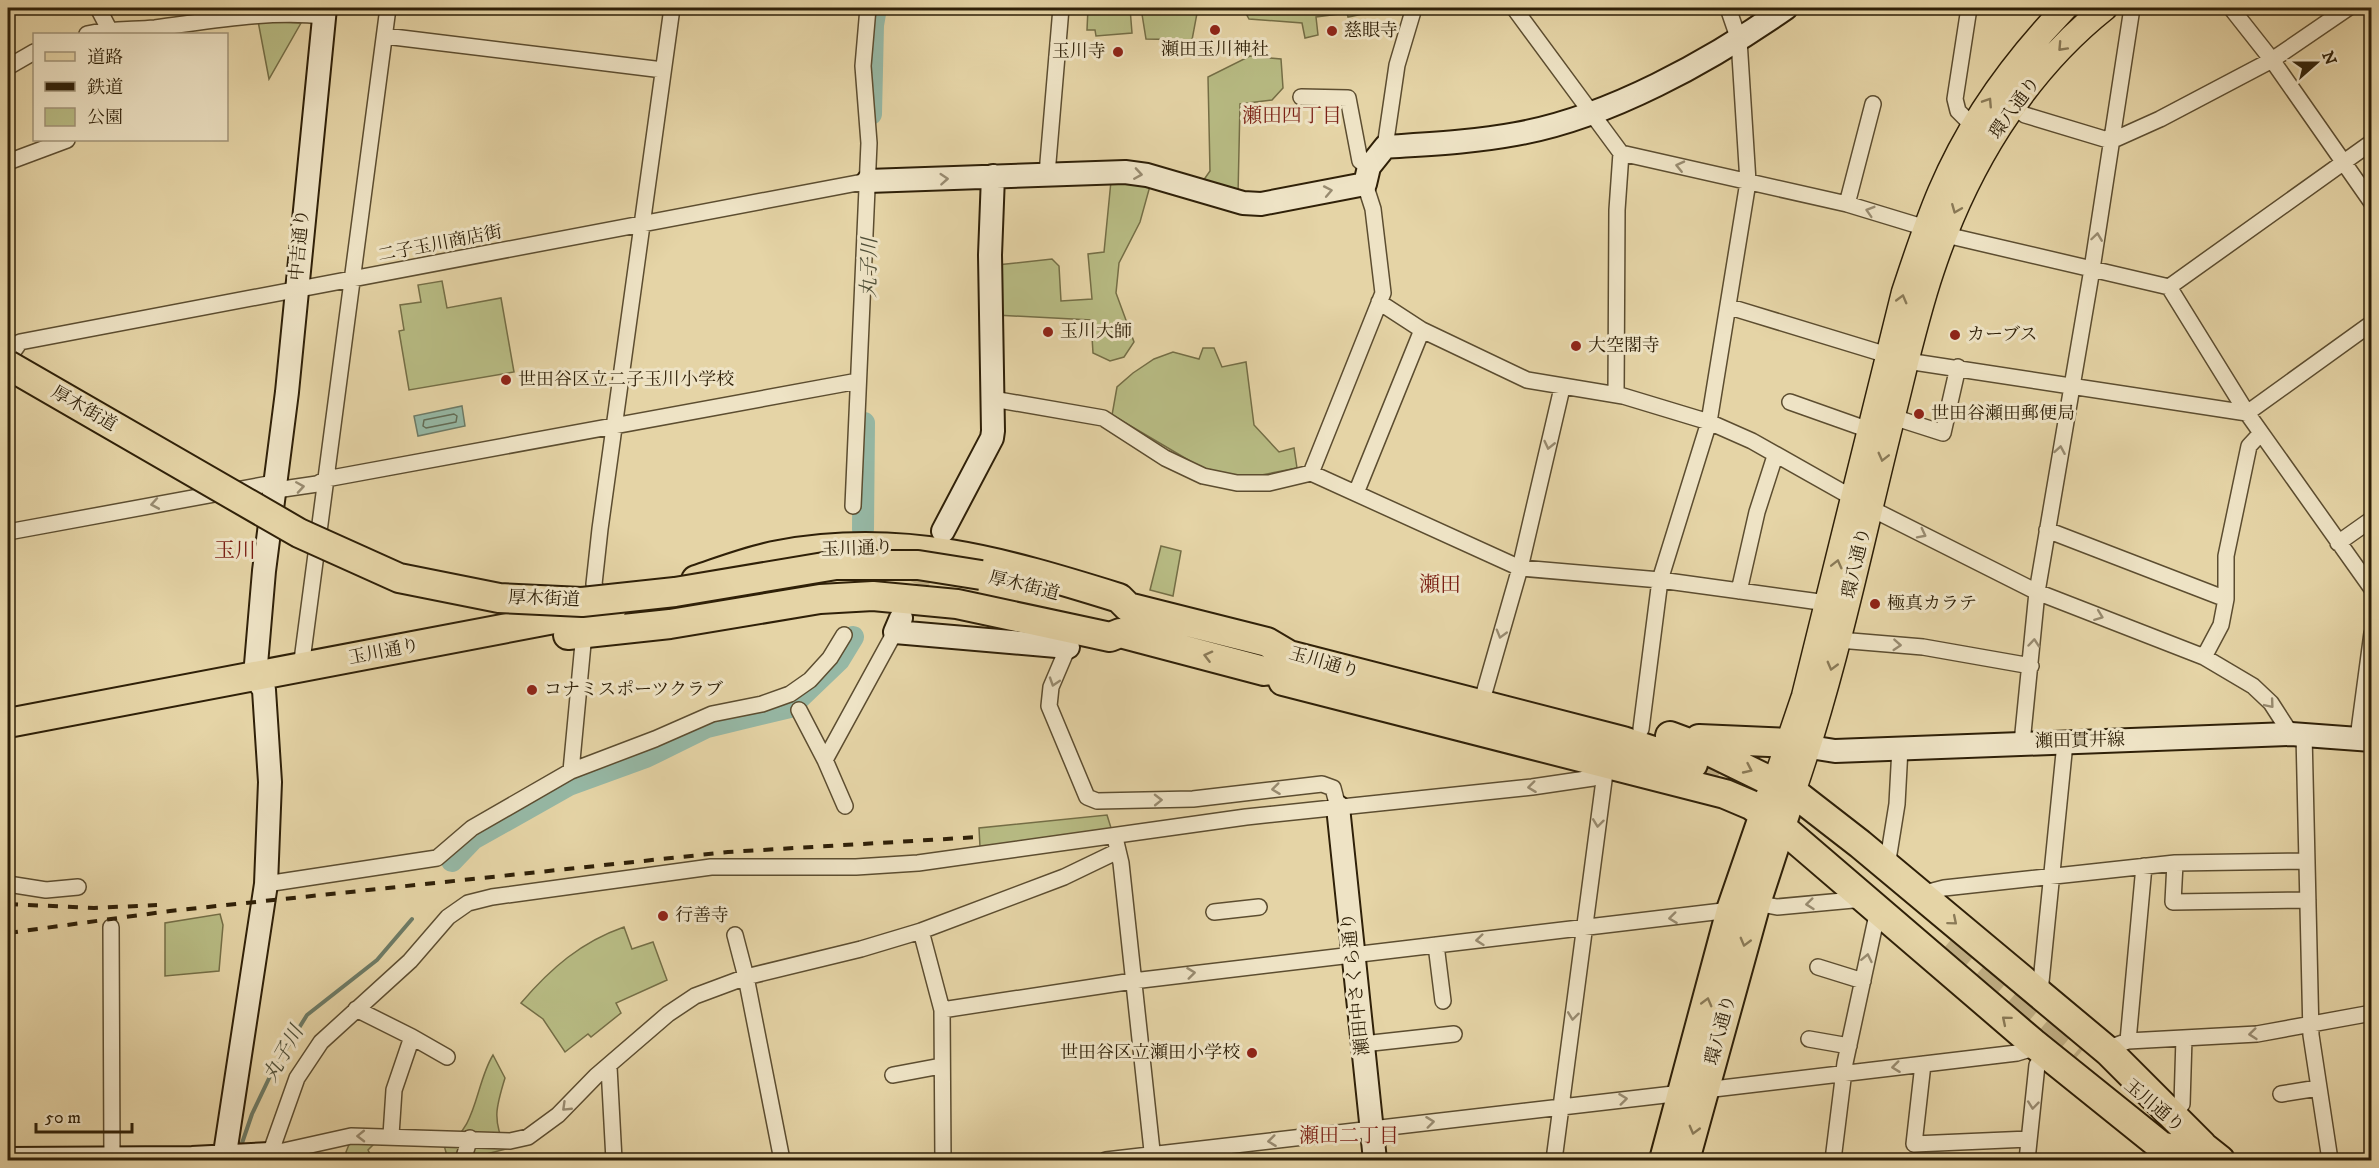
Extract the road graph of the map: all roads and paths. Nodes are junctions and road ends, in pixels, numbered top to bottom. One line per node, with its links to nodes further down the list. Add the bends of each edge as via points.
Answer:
1 (98, 8): 18 (street)
2 (388, 8): 19 (street)
3 (672, 8): 24 (street)
4 (868, 8): 40 (street, via 863,66)
5 (1061, 8): 37 (street)
6 (1414, 8): 33 (street, via 1396,64)
7 (1514, 8): 28 (street)
8 (1728, 8): 20 (street)
9 (1786, 8): 20 (street)
10 (1969, 8): 29 (street, via 1955,99 1958,111)
11 (2066, 8): 29 (main road, 環八通り, one-way to 11, via 2017,62)
12 (2105, 8): 27 (main road, 環八通り, one-way to 27, via 2060,49)
13 (2132, 8): 31 (street)
14 (2231, 8): 22 (street)
15 (2348, 8): 22 (street)
16 (251, 12): 17 (street); 18 (street)
17 (324, 12): 49 (street, 中吉通り)
18 (98, 33)
19 (384, 36): 24 (street); 47 (street)
20 (1739, 40): 28 (street); 41 (street)
21 (33, 53): 23 (street)
22 (2272, 60): 31 (street); 36 (street)
23 (8, 67)
24 (663, 70): 44 (street)
25 (1301, 97): 39 (street, via 1348,98 1360,161)
26 (1873, 104): 43 (street)
27 (2014, 107): 31 (street, via 2025,115); 45 (main road, 環八通り, one-way to 45)
28 (1592, 114): 33 (street, via 1517,134); 34 (street)
29 (1973, 126): 45 (main road, 環八通り, via 1940,192)
30 (64, 141): 35 (street)
31 (2111, 141): 46 (street, one-way to 31)
32 (2372, 142): 36 (street)
33 (1385, 147): 39 (street)
34 (1621, 153): 41 (street, one-way to 34); 62 (street)
35 (8, 162)
36 (2343, 163): 42 (street); 48 (street)
37 (1047, 174): 38 (street); 39 (street, one-way to 39, via 1136,174 1243,203 1261,204)
38 (993, 176): 40 (street, one-way to 38); 63 (street)
39 (1367, 176): 50 (street, via 1381,264 1383,293)
40 (874, 182): 44 (street, 二子玉川商店街); 58 (street)
41 (1748, 182): 43 (street); 51 (street)
42 (2372, 203)
43 (1847, 204): 45 (street, one-way to 43)
44 (643, 225): 47 (street, 二子玉川商店街); 68 (street)
45 (1936, 232): 46 (street); 55 (main road, 環八通り, via 1904,292)
46 (2092, 269): 48 (street); 60 (street)
47 (351, 281): 49 (street, 二子玉川商店街); 73 (street)
48 (2169, 287): 65 (street)
49 (296, 291): 54 (street, 二子玉川商店街); 74 (street, 中吉通り)
50 (1379, 302): 53 (street); 72 (street)
51 (1730, 307): 55 (street); 67 (street)
52 (2372, 323): 65 (street)
53 (1422, 330): 61 (street, via 1527,380); 75 (street)
54 (14, 353): 56 (street); 85 (highway, 厚木街道, bridge, via 299,533 399,578 499,598 582,602 675,592 836,565 918,565)
55 (1897, 358): 57 (street); 66 (main road, 環八通り); 69 (main road, 環八通り)
56 (8, 359)
57 (1958, 367): 60 (street); 66 (street, via 1942,433)
58 (858, 381): 68 (street); 77 (street)
59 (8, 383): 85 (highway, 厚木街道, via 289,545 394,591 435,602 486,612 586,618 648,613 831,583)
60 (2071, 386): 65 (street); 79 (street, one-way to 60)
61 (1562, 388): 62 (street); 83 (street, one-way to 83)
62 (1616, 395): 67 (street)
63 (993, 399): 72 (street, via 1103,418 1165,458 1203,476 1237,483 1269,483); 80 (street, via 992,438)
64 (1790, 402): 69 (street)
65 (2247, 413): 70 (street)
66 (1893, 417): 76 (main road, 環八通り, one-way to 76)
67 (1709, 422): 71 (street); 84 (street)
68 (614, 427): 73 (street); 91 (street, via 594,584)
69 (1869, 430): 76 (main road, 環八通り)
70 (2261, 433): 82 (street); 89 (street, via 2249,446 2226,556)
71 (1775, 456): 76 (street); 87 (street)
72 (1311, 473): 75 (street)
73 (326, 479): 74 (street, one-way to 73, via 284,489); 102 (street)
74 (274, 483): 81 (street, one-way to 81); 104 (street, 中吉通り)
75 (1356, 493): 83 (street)
76 (1861, 503): 88 (street, one-way to 88); 90 (main road, 環八通り, one-way to 76); 98 (main road, 環八通り)
77 (853, 506)
78 (2372, 519): 82 (street)
79 (2047, 530): 88 (street); 89 (street)
80 (943, 531)
81 (8, 532)
82 (2338, 543): 86 (street)
83 (1520, 568): 84 (street); 105 (street, one-way to 105)
84 (1660, 579): 87 (street); 108 (street)
85 (980, 584): 92 (highway, 厚木街道, via 1113,627)
86 (2372, 589)
87 (1739, 591): 90 (street)
88 (2037, 592): 100 (street, one-way to 100); 101 (street, one-way to 88)
89 (2226, 599): 100 (street, via 2221,625)
90 (1827, 603): 116 (main road, 環八通り)
91 (605, 610): 92 (highway, 玉川通り, via 777,556 843,547 877,547 961,554 1119,598); 102 (highway, 玉川通り)
92 (1124, 620): 97 (highway, 玉川通り, via 1110,637); 99 (highway, 玉川通り); 103 (highway, 玉川通り, one-way to 92)
93 (898, 625): 97 (street); 118 (street)
94 (584, 633): 97 (highway, 玉川通り, via 670,624 820,599 873,596 957,604); 104 (highway, 玉川通り); 121 (street)
95 (2372, 633): 112 (street)
96 (844, 635): 121 (street, via 810,680 790,694 712,714)
97 (1073, 638): 124 (street, one-way to 124, via 1051,687 1049,706 1087,797 1097,801)
98 (1839, 640): 101 (street, one-way to 101, via 1923,646); 116 (main road, 環八通り, one-way to 116)
99 (1267, 642): 105 (highway, via 1290,641); 120 (highway, 玉川通り, via 1289,655 1623,741)
100 (2204, 657): 109 (street, one-way to 109, via 2253,686)
101 (2031, 666): 114 (street)
102 (301, 668): 104 (highway, 玉川通り)
103 (1264, 671): 119 (highway, via 1294,684); 120 (highway, 玉川通り, via 1285,668)
104 (260, 683): 107 (highway, 玉川通り); 113 (highway, 玉川通り); 139 (street, 中吉通り, via 270,782)
105 (1485, 690): 108 (highway)
106 (799, 710): 118 (street)
107 (8, 723)
108 (1641, 729): 110 (highway)
109 (2298, 734): 111 (street, 瀬田貫井線); 112 (street, 瀬田貫井線); 131 (street)
110 (1670, 736): 116 (highway); 120 (highway)
111 (2233, 736): 114 (street, via 2164,734); 115 (street, 瀬田貫井線)
112 (2365, 739)
113 (8, 740)
114 (2022, 743): 115 (street, 瀬田貫井線); 117 (street, 瀬田貫井線)
115 (2065, 743): 137 (street)
116 (1799, 745): 117 (street, 瀬田貫井線, via 1835,751); 122 (main road, 環八通り)
117 (1900, 748): 134 (street, via 1897,804)
118 (825, 760): 125 (street)
119 (1606, 765): 120 (highway); 123 (street, one-way to 123, via 1593,778 1532,787); 148 (street, one-way to 148)
120 (1694, 769): 122 (highway, one-way to 122); 126 (highway, via 1725,794)
121 (571, 771): 139 (street, via 472,828 437,858)
122 (1784, 787): 126 (highway, 環八通り); 129 (highway)
123 (1336, 797): 124 (street, one-way to 124, via 1322,784); 127 (street); 152 (street, 瀬田中さくら通り)
124 (1193, 799): 127 (street)
125 (845, 807)
126 (1772, 819): 130 (highway); 133 (highway, 環八通り); 144 (highway, 環八通り)
127 (1195, 826): 128 (street)
128 (1117, 844): 149 (street, via 1064,877); 155 (street); 159 (street, via 897,865 711,867 492,897 468,903 448,917 410,962)
129 (1860, 844): 134 (highway); 136 (highway, via 1845,844 1838,849 1834,863)
130 (1807, 849): 133 (highway, via 1785,850); 136 (highway)
131 (2307, 861): 132 (street); 142 (street)
132 (2175, 862): 135 (street); 142 (street, via 2173,902)
133 (1768, 865): 144 (highway, 環八通り)
134 (1887, 866): 141 (highway)
135 (2144, 866): 137 (street); 170 (street)
136 (1837, 874): 143 (highway)
137 (2050, 876): 141 (street); 157 (street, via 2041,982)
138 (8, 884): 140 (street, via 46,890)
139 (266, 884): 188 (street, 中吉通り)
140 (78, 886)
141 (1921, 894): 157 (highway, one-way to 157)
142 (2308, 900): 162 (street)
143 (1871, 904): 144 (street, one-way to 144); 156 (street, one-way to 143); 169 (highway, one-way to 143)
144 (1744, 906): 148 (street, one-way to 148); 178 (highway, 環八通り)
145 (1259, 907): 146 (street)
146 (1214, 912)
147 (111, 927): 191 (street)
148 (1584, 928): 151 (street, one-way to 151); 180 (street, one-way to 180)
149 (921, 931): 154 (street); 160 (street)
150 (735, 935): 154 (street)
151 (1436, 945): 152 (street); 158 (street)
152 (1353, 954): 155 (street, one-way to 152); 167 (street, 瀬田中さくら通り)
153 (1818, 967): 156 (street)
154 (746, 978): 174 (street, via 695,996); 194 (street)
155 (1133, 981): 160 (street); 189 (street)
156 (1863, 981): 168 (street)
157 (2035, 990): 170 (highway)
158 (1443, 1001)
159 (356, 1010): 164 (street); 186 (street, via 321,1042 297,1078)
160 (942, 1010): 173 (street)
161 (2372, 1013): 162 (street)
162 (2310, 1024): 165 (street, one-way to 165, via 2257,1034); 177 (street)
163 (1454, 1034): 167 (street)
164 (412, 1037): 171 (street); 183 (street, via 394,1090)
165 (2184, 1038): 170 (street); 181 (street, via 2182,1104)
166 (1809, 1039): 168 (street)
167 (1363, 1044): 182 (street, 瀬田中さくら通り)
168 (1849, 1046): 175 (street)
169 (2040, 1048): 172 (street); 185 (street, one-way to 185); 187 (highway, via 2161,1146)
170 (2100, 1051): 181 (highway); 187 (highway, 玉川通り)
171 (447, 1057)
172 (1923, 1064): 175 (street, one-way to 175); 185 (street, via 1914,1144)
173 (941, 1066): 176 (street); 195 (street)
174 (609, 1067): 184 (street, one-way to 184, via 528,1137 510,1141); 193 (street)
175 (1844, 1074): 178 (street); 201 (street)
176 (892, 1075)
177 (2318, 1088): 179 (street); 203 (street)
178 (1694, 1091): 180 (street, one-way to 178); 199 (highway, 環八通り); 200 (highway, 環八通り, one-way to 200)
179 (2281, 1094)
180 (1561, 1107): 182 (street, one-way to 180); 198 (street)
181 (2173, 1115): 187 (highway)
182 (1372, 1129): 189 (street, one-way to 189); 197 (street, 瀬田中さくら通り)
183 (391, 1136): 184 (street); 186 (street, one-way to 186, via 351,1136)
184 (470, 1138): 192 (street)
185 (2030, 1139): 202 (street)
186 (270, 1154): 188 (street)
187 (2198, 1156)
188 (225, 1158): 191 (street)
189 (1153, 1158): 196 (street)
190 (8, 1159): 191 (street)
191 (112, 1159)
192 (463, 1161)
193 (614, 1161)
194 (782, 1161)
195 (944, 1161)
196 (1106, 1161)
197 (1375, 1161)
198 (1554, 1161)
199 (1664, 1161)
200 (1685, 1161)
201 (1833, 1161)
202 (2027, 1161)
203 (2330, 1161)

